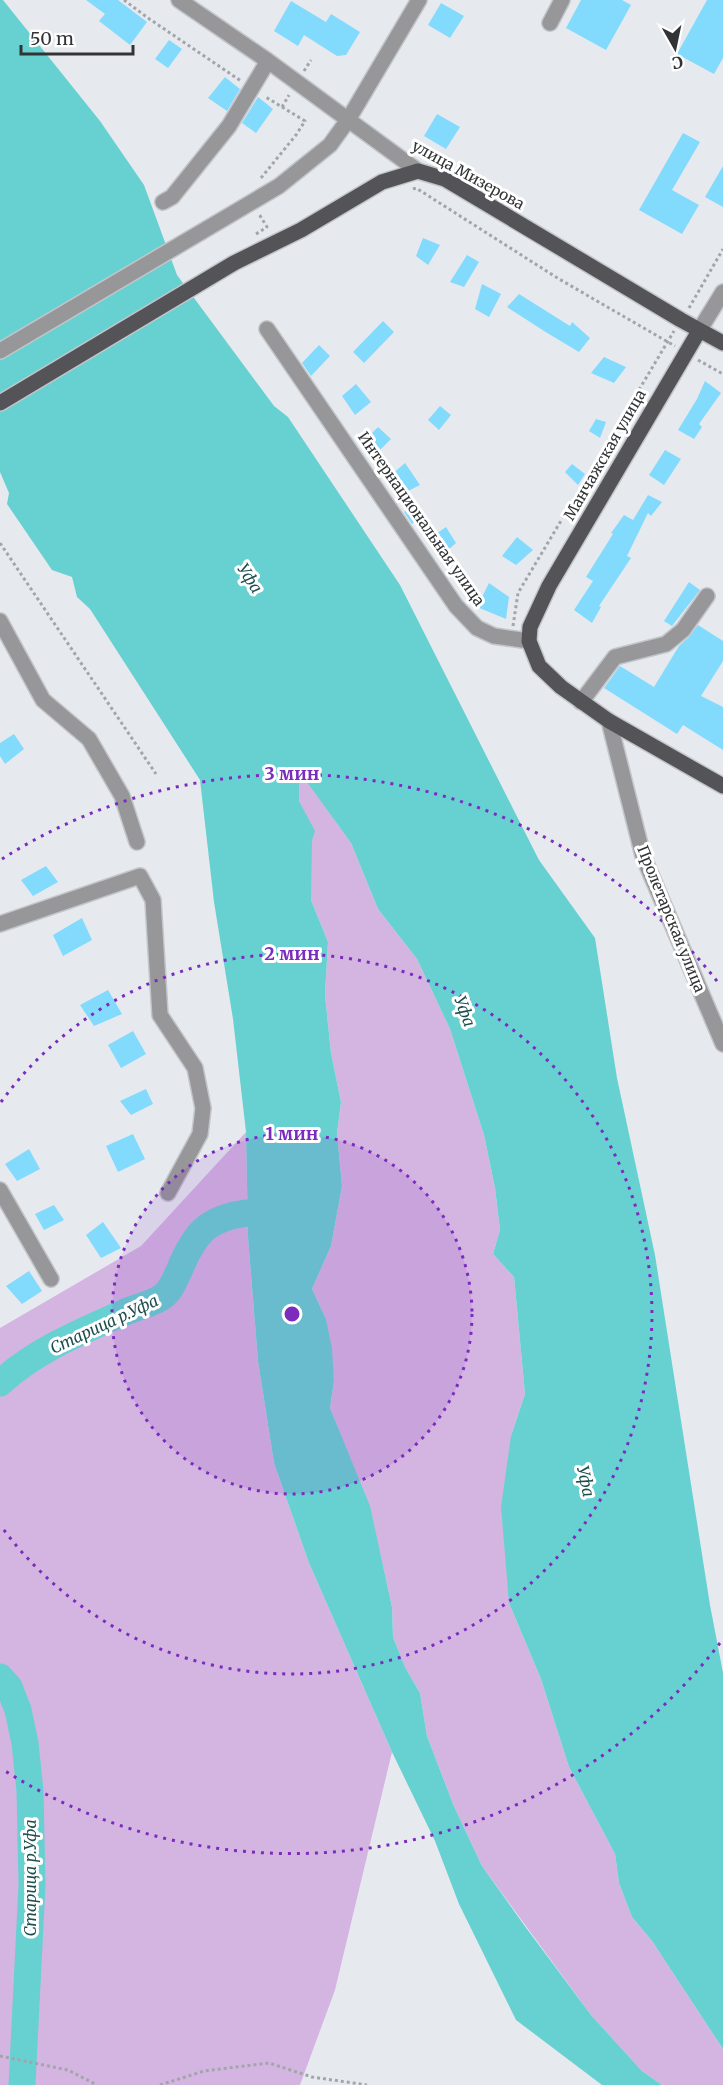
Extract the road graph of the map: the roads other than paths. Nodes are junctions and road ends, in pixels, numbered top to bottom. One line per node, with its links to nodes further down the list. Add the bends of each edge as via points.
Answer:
1 (179, 0): 5 (street, улица Мизерова)
2 (419, 0): 6 (street)
3 (562, 0): 4 (street)
4 (550, 23)
5 (268, 61): 6 (street, улица Мизерова); 8 (street, via 229,126 172,197)
6 (348, 120): 7 (street, улица Мизерова); 13 (street, via 330,145 279,186)
7 (418, 171): 11 (main road, улица Мизерова, via 445,179); 14 (main road, via 382,182 301,230 234,263)
8 (163, 202)
9 (723, 292): 11 (street, Манчажская улица)
10 (267, 329): 17 (street, Интернациональная улица, via 456,606 477,628 494,636)
11 (699, 331): 12 (main road, улица Мизерова); 17 (main road, Манчажская улица, via 549,586 535,613)
12 (723, 343)
13 (0, 351)
14 (0, 403)
15 (707, 596): 18 (street, via 683,630 666,644 615,657)
16 (0, 621): 21 (street, via 43,700 89,739 122,796)
17 (529, 641): 18 (main road, via 539,666)
18 (581, 702): 19 (main road)
19 (609, 721): 20 (main road); 23 (street, Пролетарская улица, via 643,856)
20 (723, 786)
21 (137, 843)
22 (0, 924): 25 (street, via 140,876 153,900 160,1015 195,1068 203,1108 200,1134)
23 (723, 1044)
24 (0, 1190): 26 (street)
25 (168, 1193)
26 (51, 1279)

